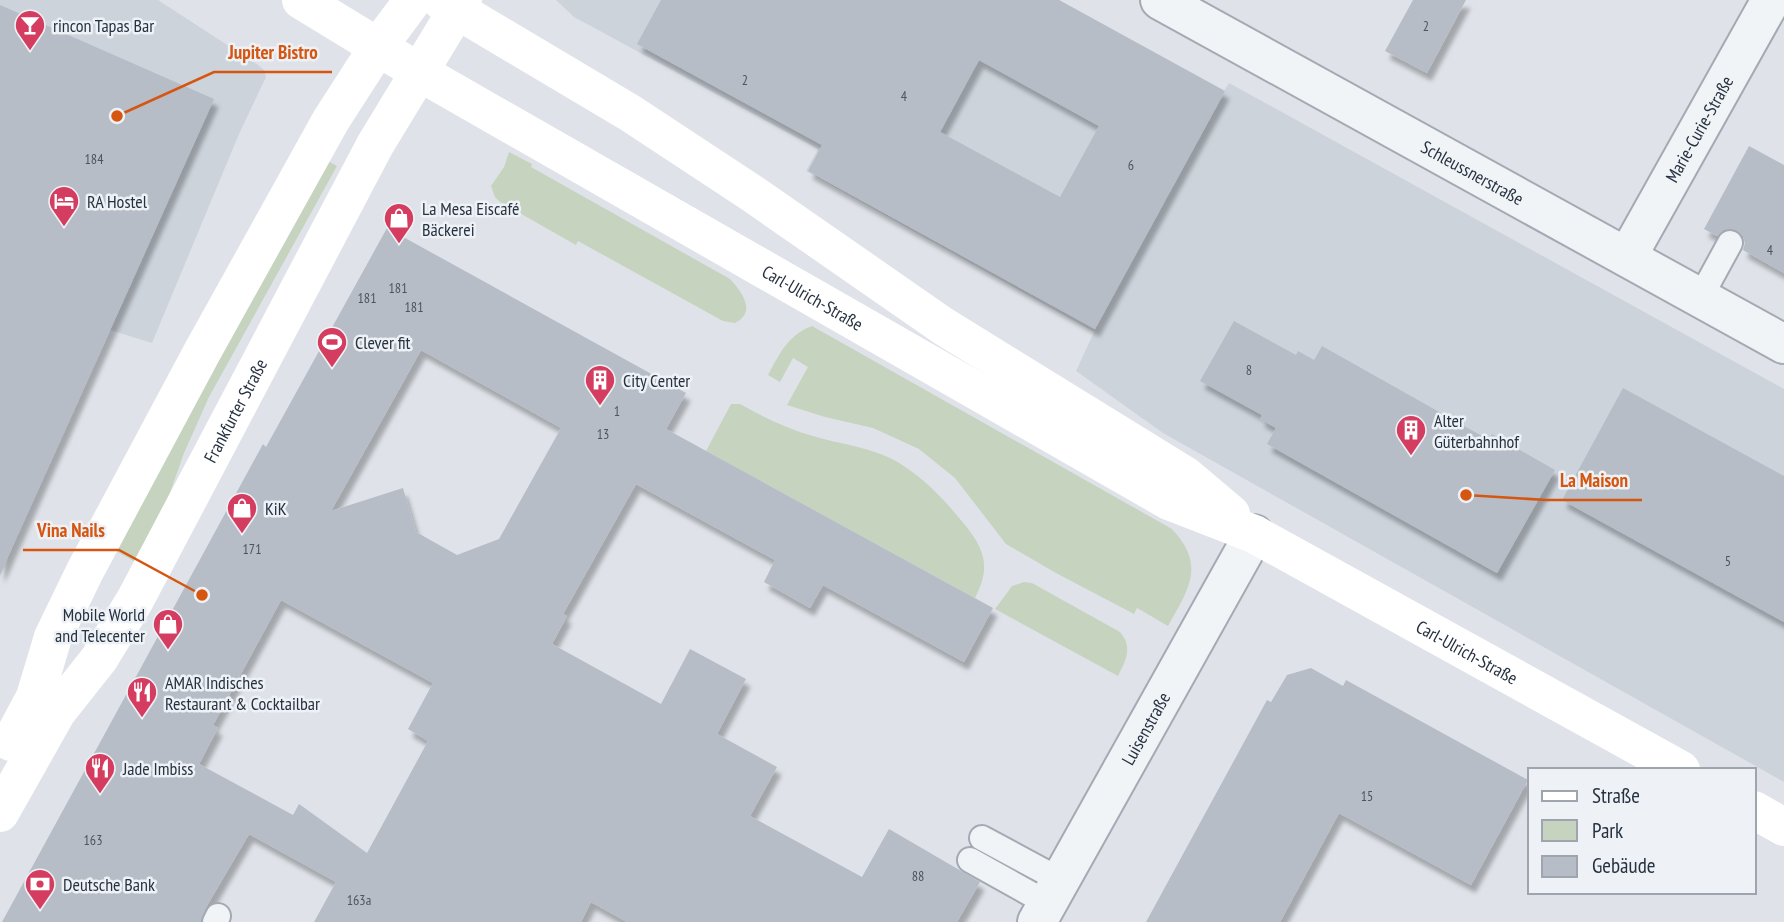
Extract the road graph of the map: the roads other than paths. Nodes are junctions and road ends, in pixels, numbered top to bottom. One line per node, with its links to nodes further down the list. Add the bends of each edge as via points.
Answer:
1 (301, 0): 6 (main road, Carl-Ulrich-Straße)
2 (413, 0): 6 (main road)
3 (1160, 0): 9 (street, Schleussnerstraße)
4 (1771, 0): 9 (street, Marie-Curie-Straße)
5 (453, 4): 7 (main road, Frankfurter Straße); 12 (main road, Carl-Ulrich-Straße, via 630,113 943,326 1185,476)
6 (379, 47): 7 (main road, Carl-Ulrich-Straße); 13 (main road, via 331,121 85,572 53,637 35,698)
7 (419, 72): 12 (main road, Carl-Ulrich-Straße, via 1169,501); 16 (main road, Frankfurter Straße, via 375,145 135,600 99,659 57,712)
8 (1730, 243): 10 (lane)
9 (1627, 257): 10 (street, Schleussnerstraße)
10 (1700, 298): 11 (street, Schleussnerstraße)
11 (1784, 344)
12 (1254, 534): 14 (main road, Carl-Ulrich-Straße); 20 (street, Luisenstraße)
13 (0, 763)
14 (1677, 768)
15 (1756, 811): 17 (main road)
16 (0, 813)
17 (1784, 827)
18 (982, 838): 20 (lane)
19 (970, 860): 20 (lane)
20 (1048, 902)

